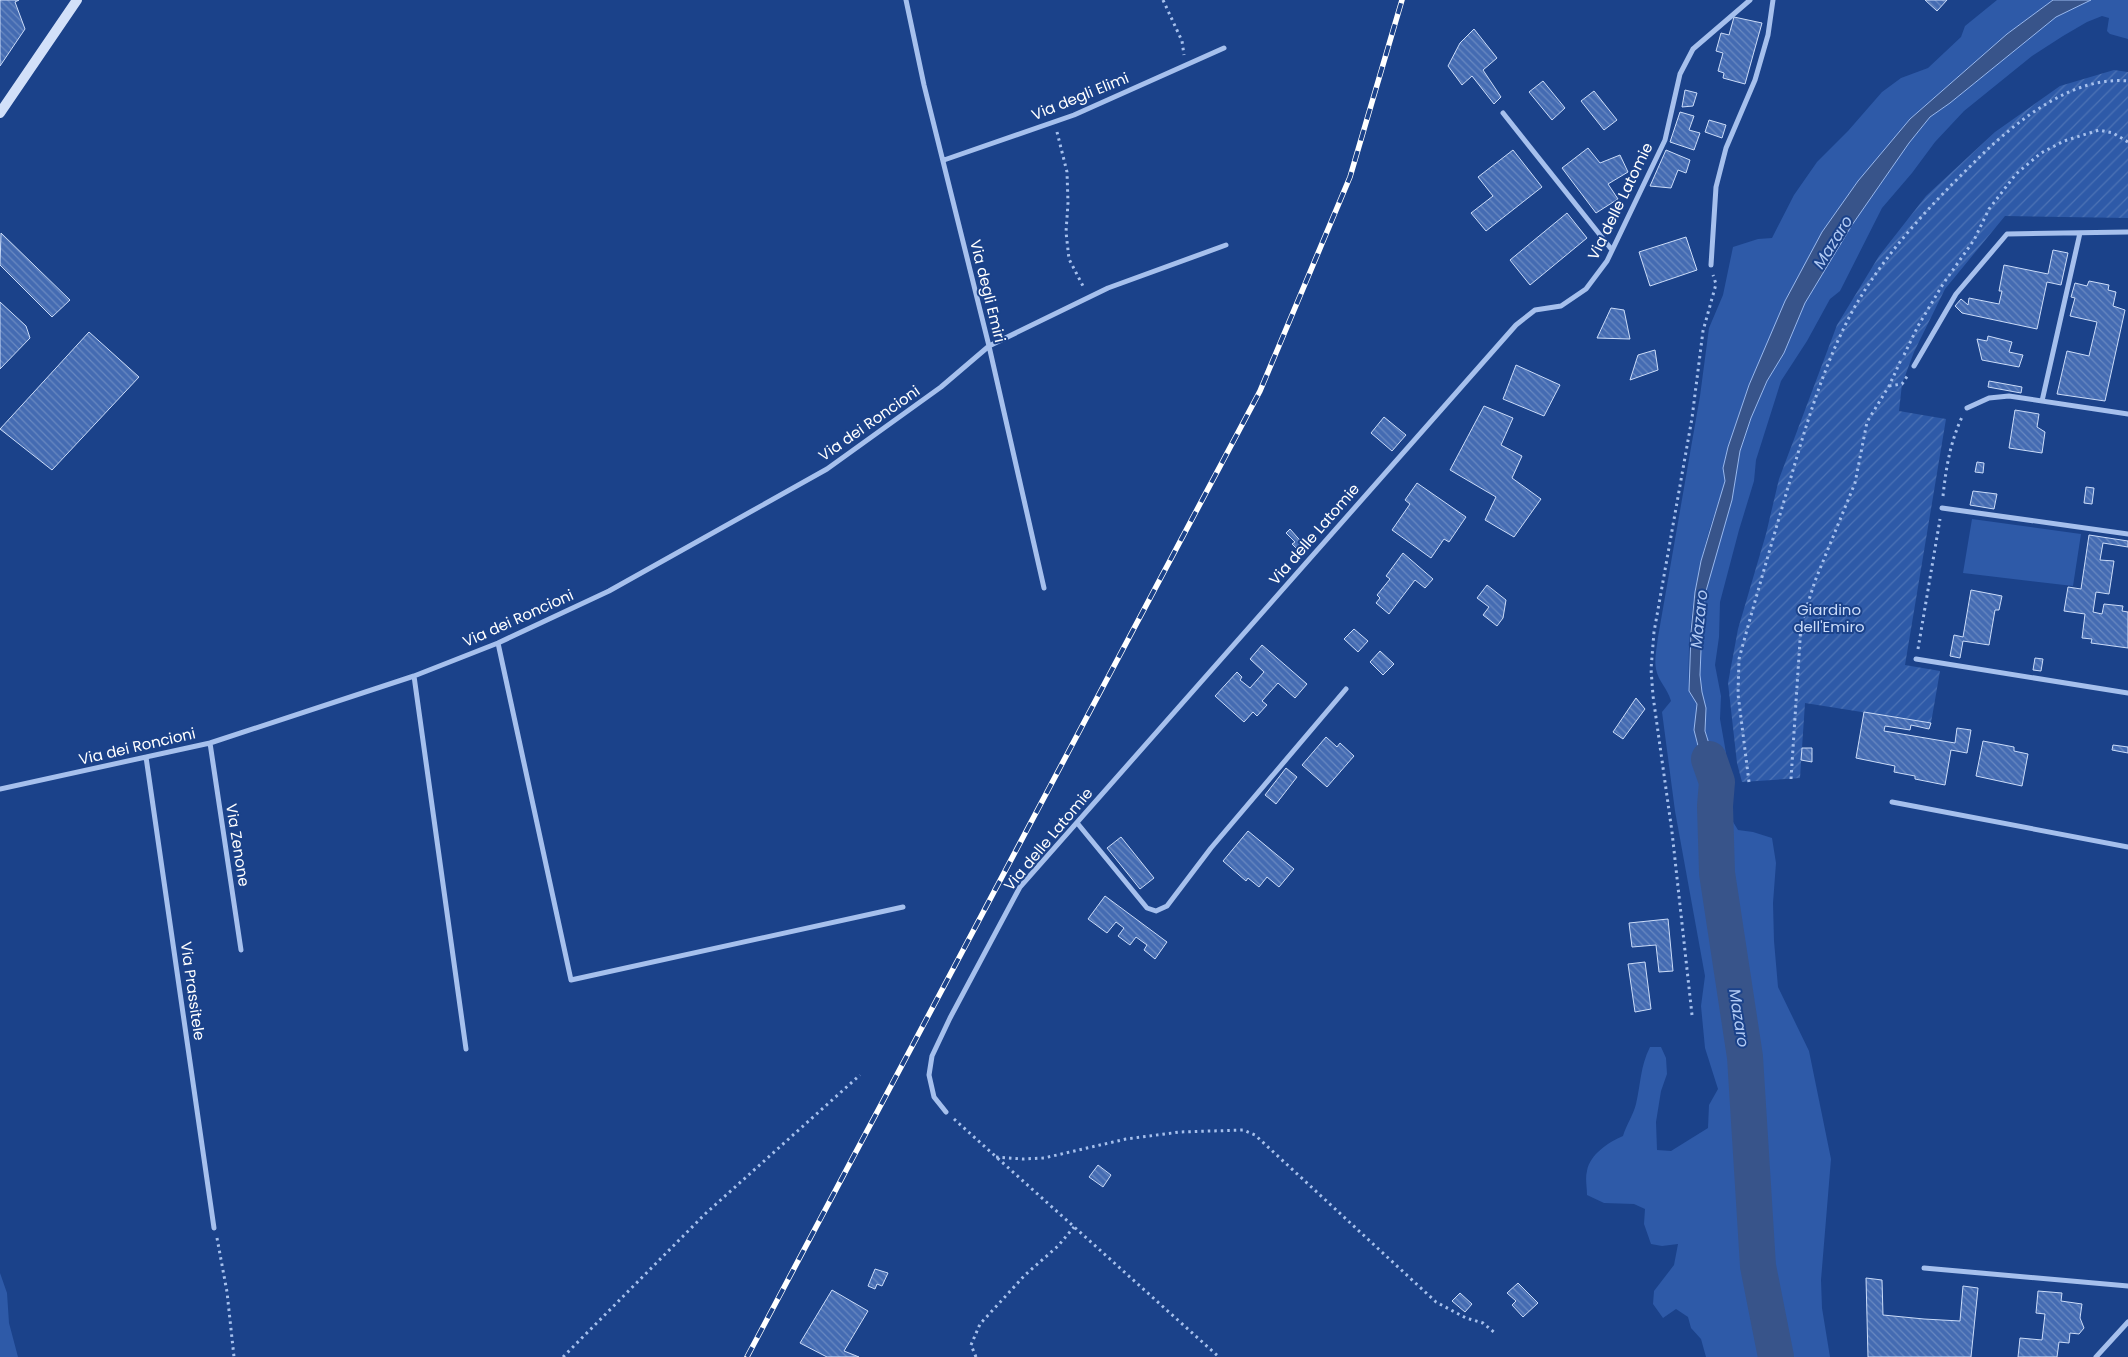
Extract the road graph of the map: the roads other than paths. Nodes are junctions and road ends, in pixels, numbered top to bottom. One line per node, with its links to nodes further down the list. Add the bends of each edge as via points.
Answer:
1 (77, 0): 6 (main road)
2 (906, 0): 8 (street, Via degli Emiri)
3 (1750, 0): 12 (street, Via delle Latomie, via 1693,49 1680,74 1665,140)
4 (1773, 0): 13 (street, via 1768,35 1755,80 1726,148 1716,187)
5 (1224, 48): 8 (street, Via degli Elimi, via 1074,115)
6 (0, 113)
7 (1503, 113): 12 (street)
8 (944, 160): 14 (street, Via degli Emiri)
9 (2128, 232): 10 (street)
10 (2080, 233): 15 (street, via 2007,234 1956,294); 16 (street)
11 (1226, 245): 14 (street, Via dei Roncioni, via 1108,288)
12 (1612, 250): 31 (street, Via delle Latomie, via 1586,289 1560,306 1535,310 1516,325 1110,783)
13 (1711, 265)
14 (988, 346): 21 (street, Via degli Emiri); 22 (street, Via dei Roncioni, via 941,387 827,469 609,591)
15 (1914, 366)
16 (2042, 401): 17 (street, via 2009,396 1989,398); 18 (street)
17 (1966, 408)
18 (2128, 414)
19 (1942, 508): 20 (street)
20 (2128, 534)
21 (1044, 588)
22 (498, 643): 24 (street, Via dei Roncioni); 33 (street, via 571,980)
23 (1916, 659): 26 (street)
24 (414, 676): 27 (street, Via dei Roncioni); 35 (street)
25 (1346, 689): 31 (street, via 1211,848 1167,906 1156,911 1147,908)
26 (2128, 693)
27 (210, 743): 28 (street, Via dei Roncioni); 34 (street, Via Zenone)
28 (146, 758): 29 (street, Via dei Roncioni); 37 (street, Via Prassitele)
29 (0, 789)
30 (1892, 802): 32 (street)
31 (1078, 824): 36 (street, Via delle Latomie, via 1020,887 932,1056 929,1075 934,1097)
32 (2128, 847)
33 (903, 907)
34 (241, 950)
35 (466, 1049)
36 (946, 1112)
37 (214, 1228)
38 (1924, 1268): 39 (street)
39 (2128, 1286)
40 (2128, 1322): 41 (street)
41 (2096, 1357)

